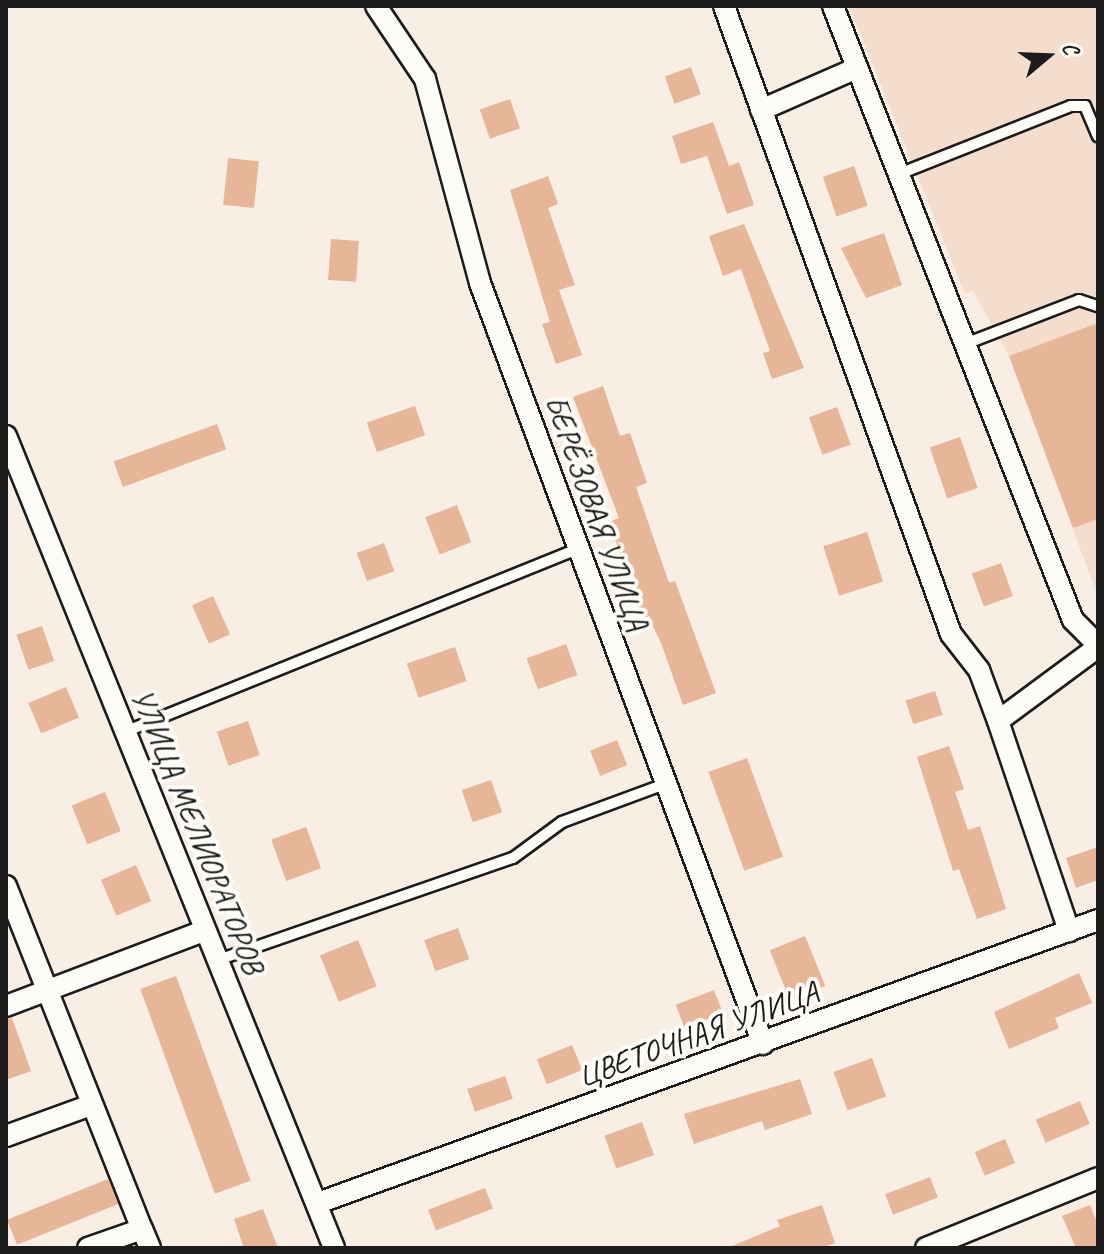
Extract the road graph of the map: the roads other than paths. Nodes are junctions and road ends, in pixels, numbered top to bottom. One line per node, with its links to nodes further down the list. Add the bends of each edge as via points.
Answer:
1 (376, 6): 11 (street, БЕРЁЗОВАЯ УЛИЦА, via 425,79 480,283)
2 (724, 6): 5 (street)
3 (833, 6): 4 (street)
4 (857, 68): 5 (street); 7 (street)
5 (761, 110): 13 (street, via 951,634 979,670)
6 (1098, 136): 7 (lane, via 1085,106 1071,106)
7 (899, 174): 9 (street)
8 (1098, 306): 9 (lane, via 1079,300)
9 (965, 344): 12 (street, via 1073,620)
10 (6, 436): 14 (street, УЛИЦА МЕЛИОРАТОРОВ)
11 (577, 549): 14 (lane); 15 (street, БЕРЁЗОВАЯ УЛИЦА)
12 (1098, 646): 13 (street)
13 (998, 721): 19 (street)
14 (127, 731): 18 (street, УЛИЦА МЕЛИОРАТОРОВ)
15 (665, 784): 20 (lane, via 562,822 513,858); 23 (street, БЕРЁЗОВАЯ УЛИЦА)
16 (6, 886): 21 (street)
17 (1098, 920): 19 (street, ЦВЕТОЧНАЯ УЛИЦА)
18 (203, 931): 20 (street, УЛИЦА МЕЛИОРАТОРОВ); 21 (street)
19 (1069, 931): 23 (street, ЦВЕТОЧНАЯ УЛИЦА)
20 (215, 961): 27 (street, УЛИЦА МЕЛИОРАТОРОВ)
21 (45, 992): 22 (street); 24 (street)
22 (6, 1006)
23 (763, 1044): 27 (street, ЦВЕТОЧНАЯ УЛИЦА)
24 (91, 1105): 25 (street); 28 (street)
25 (6, 1136)
26 (1098, 1178): 31 (street)
27 (318, 1203): 30 (street, УЛИЦА МЕЛИОРАТОРОВ)
28 (146, 1238): 29 (street)
29 (88, 1248)
30 (334, 1248)
31 (926, 1248)

